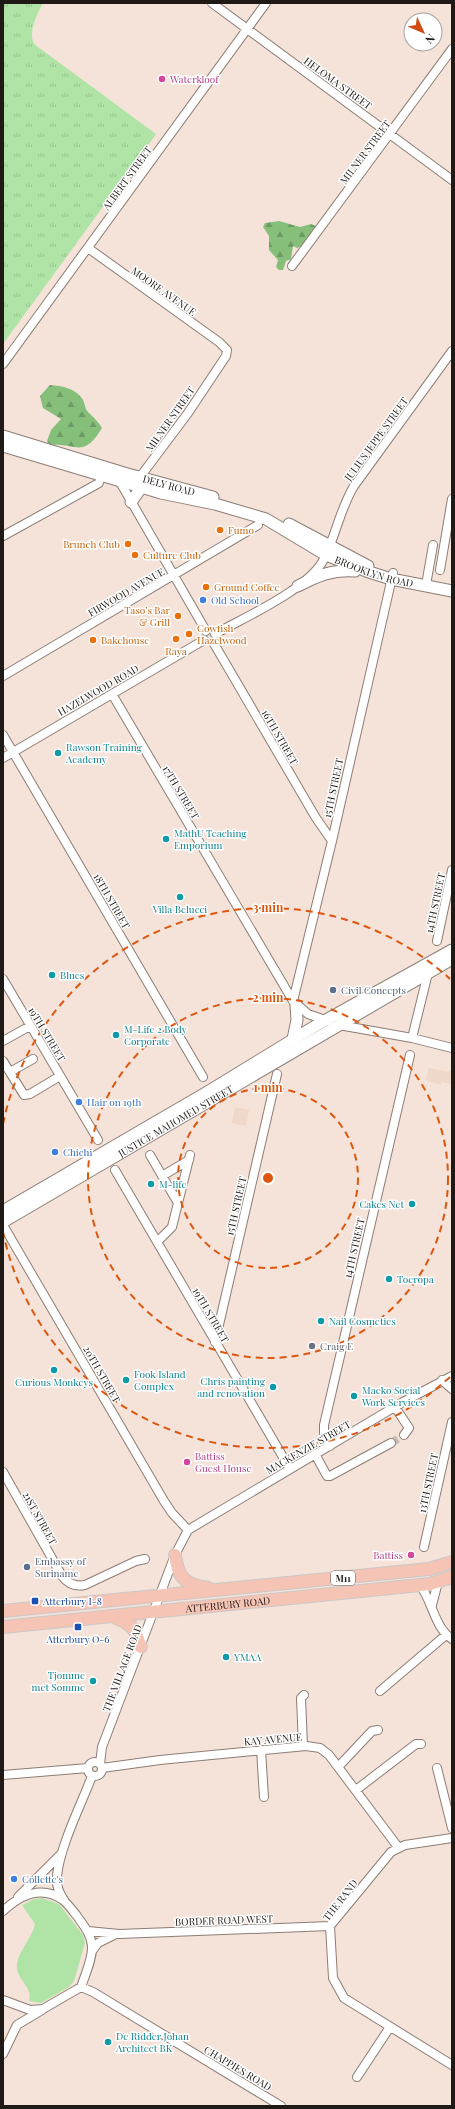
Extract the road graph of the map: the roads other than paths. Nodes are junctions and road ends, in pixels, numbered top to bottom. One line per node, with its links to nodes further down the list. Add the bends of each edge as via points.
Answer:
1 (212, 3): 3 (street, HELOMA STREET)
2 (266, 3): 3 (street, ALBERT STREET)
3 (247, 29): 5 (street, HELOMA STREET); 7 (street, ALBERT STREET)
4 (452, 48): 5 (street, MILNER STREET)
5 (391, 134): 6 (street, HELOMA STREET); 8 (street, MILNER STREET)
6 (452, 180)
7 (88, 248): 9 (street, MOORE AVENUE); 11 (street, ALBERT STREET)
8 (292, 266)
9 (227, 350): 17 (street, MILNER STREET, via 226,356)
10 (452, 351): 23 (street, JULIUS JEPPE STREET, via 354,486 343,506)
11 (3, 364)
12 (3, 436): 14 (main road, DELY ROAD)
13 (3, 446): 14 (main road, DELY ROAD)
14 (88, 466): 15 (main road, DELY ROAD); 16 (main road, via 114,474); 17 (main road, DELY ROAD); 18 (street)
15 (101, 476): 16 (main road, DELY ROAD); 18 (street, via 99,482)
16 (120, 482): 17 (main road, DELY ROAD); 20 (street)
17 (140, 483): 20 (main road); 23 (main road, DELY ROAD, via 267,512)
18 (88, 487): 22 (street)
19 (452, 499): 24 (street)
20 (131, 502): 27 (street)
21 (258, 525): 27 (street, FIRWOOD AVENUE)
22 (3, 536)
23 (328, 550): 26 (main road, BROOKLYN ROAD); 28 (main road, BROOKLYN ROAD); 30 (street, via 315,573)
24 (442, 553): 25 (street); 29 (street, via 432,548)
25 (440, 570)
26 (366, 571): 28 (main road, BROOKLYN ROAD); 30 (main road, via 336,570)
27 (174, 575): 32 (street); 35 (street, FIRWOOD AVENUE)
28 (392, 576): 29 (main road, BROOKLYN ROAD); 40 (street, 15TH STREET)
29 (425, 584): 31 (main road, BROOKLYN ROAD)
30 (298, 586): 33 (street)
31 (452, 591)
32 (206, 631): 33 (street, via 210,630); 34 (street, via 202,636)
33 (214, 638): 34 (street, via 208,643); 40 (street, 16TH STREET, via 316,818)
34 (204, 640): 36 (street, HAZELWOOD ROAD)
35 (3, 676)
36 (112, 694): 38 (street, HAZELWOOD ROAD); 47 (street, 17TH STREET)
37 (3, 735): 38 (street, 18TH STREET)
38 (13, 752): 39 (street, HAZELWOOD ROAD); 61 (street, 18TH STREET)
39 (3, 758)
40 (332, 841): 47 (street, 15TH STREET)
41 (452, 870): 42 (street, 14TH STREET)
42 (437, 941)
43 (452, 950): 48 (main road, JUSTICE MAHOMED STREET)
44 (452, 959): 45 (main road, JUSTICE MAHOMED STREET)
45 (428, 973): 49 (main road, JUSTICE MAHOMED STREET); 51 (street)
46 (3, 979): 50 (street, 19TH STREET)
47 (295, 1003): 48 (street, 17TH STREET, via 308,1014); 52 (main road, via 297,1020)
48 (325, 1020): 49 (street, 17TH STREET); 52 (main road, JUSTICE MAHOMED STREET)
49 (338, 1024): 51 (street, 17TH STREET); 68 (main road, JUSTICE MAHOMED STREET)
50 (30, 1026): 53 (street); 60 (street, 19TH STREET)
51 (412, 1038): 54 (street, 17TH STREET)
52 (293, 1039): 67 (main road, JUSTICE MAHOMED STREET)
53 (3, 1042)
54 (452, 1048)
55 (410, 1055): 79 (street, 14TH STREET, via 324,1425 324,1433)
56 (33, 1059): 58 (street)
57 (3, 1061): 58 (street)
58 (10, 1072): 60 (street, via 25,1096)
59 (277, 1074): 70 (street, 15TH STREET)
60 (60, 1076): 62 (street, 19TH STREET)
61 (203, 1077)
62 (98, 1140)
63 (150, 1155): 65 (street)
64 (115, 1170): 69 (street, 19TH STREET)
65 (162, 1176): 66 (street); 66 (street, via 190,1157)
66 (178, 1203): 69 (street, via 172,1227)
67 (3, 1211)
68 (3, 1223): 83 (street, 20TH STREET, via 164,1500)
69 (157, 1242): 70 (street, 19TH STREET)
70 (215, 1342): 81 (street, 19TH STREET)
71 (452, 1370): 73 (street, MACKENZIE STREET)
72 (452, 1376): 73 (street, MACKENZIE STREET)
73 (441, 1381): 74 (street); 75 (street, MACKENZIE STREET)
74 (452, 1389)
75 (395, 1407): 77 (street, via 409,1428); 79 (street, MACKENZIE STREET)
76 (452, 1422): 84 (street, 13TH STREET)
77 (404, 1435)
78 (391, 1443): 80 (street, via 330,1476 327,1476)
79 (330, 1446): 80 (street, MACKENZIE STREET)
80 (315, 1454): 81 (street, MACKENZIE STREET)
81 (290, 1469): 83 (street, MACKENZIE STREET)
82 (3, 1472): 86 (street, 21ST STREET, via 69,1584 86,1585 136,1560)
83 (188, 1530): 85 (street)
84 (424, 1547)
85 (175, 1555): 91 (main road, via 176,1567 185,1581 199,1586); 92 (street)
86 (145, 1559)
87 (452, 1562): 91 (main road, ATTERBURY ROAD / M11, via 429,1569)
88 (452, 1577): 89 (main road, ATTERBURY ROAD / M11)
89 (438, 1582): 90 (main road, ATTERBURY ROAD / M11); 93 (street)
90 (420, 1585): 93 (street); 95 (main road, ATTERBURY ROAD / M11)
91 (233, 1590): 92 (main road, ATTERBURY ROAD / M11)
92 (159, 1597): 94 (main road, ATTERBURY ROAD / M11); 95 (street, THE VILLAGE ROAD)
93 (432, 1605): 98 (street, via 440,1627)
94 (3, 1611)
95 (153, 1613): 96 (main road, ATTERBURY ROAD / M11); 99 (street, THE VILLAGE ROAD)
96 (113, 1617): 97 (main road, ATTERBURY ROAD / M11); 99 (main road, via 130,1626 136,1633)
97 (3, 1627)
98 (449, 1637): 100 (street)
99 (141, 1647): 106 (street, THE VILLAGE ROAD)
100 (380, 1691)
101 (304, 1695): 104 (street, via 301,1698)
102 (378, 1730): 107 (street, via 372,1731)
103 (421, 1744): 111 (street, via 416,1744)
104 (303, 1746): 105 (street, KAY AVENUE); 107 (street, KAY AVENUE, via 320,1748)
105 (261, 1750): 106 (street, KAY AVENUE); 112 (street)
106 (95, 1766): 109 (street, KAY AVENUE); 110 (street, via 88,1773); 110 (street, via 99,1775)
107 (338, 1767): 111 (street, KAY AVENUE)
108 (437, 1768): 113 (street)
109 (3, 1775)
110 (92, 1776): 116 (street)
111 (356, 1790): 115 (street, KAY AVENUE)
112 (264, 1797)
113 (452, 1828)
114 (452, 1838): 115 (street)
115 (398, 1847): 120 (street, THE RAND, via 381,1863)
116 (63, 1851): 117 (street); 118 (street, via 57,1877)
117 (16, 1899): 118 (street, via 42,1891); 119 (street)
118 (64, 1900): 121 (street)
119 (3, 1911)
120 (330, 1926): 122 (street, BORDER ROAD WEST); 127 (street, THE RAND, via 333,1978 336,1987 348,2002)
121 (88, 1931): 122 (street, BORDER ROAD WEST); 123 (street)
122 (119, 1934): 123 (street, BORDER ROAD WEST, via 101,1941)
123 (92, 1952): 124 (street)
124 (81, 1987): 126 (street); 131 (street, CHAPPIES ROAD)
125 (3, 2000): 126 (street, via 30,2010)
126 (43, 2009): 128 (street, via 17,2025)
127 (390, 2027): 129 (street, THE RAND); 130 (street)
128 (3, 2054)
129 (452, 2065)
130 (357, 2077)
131 (281, 2106)

